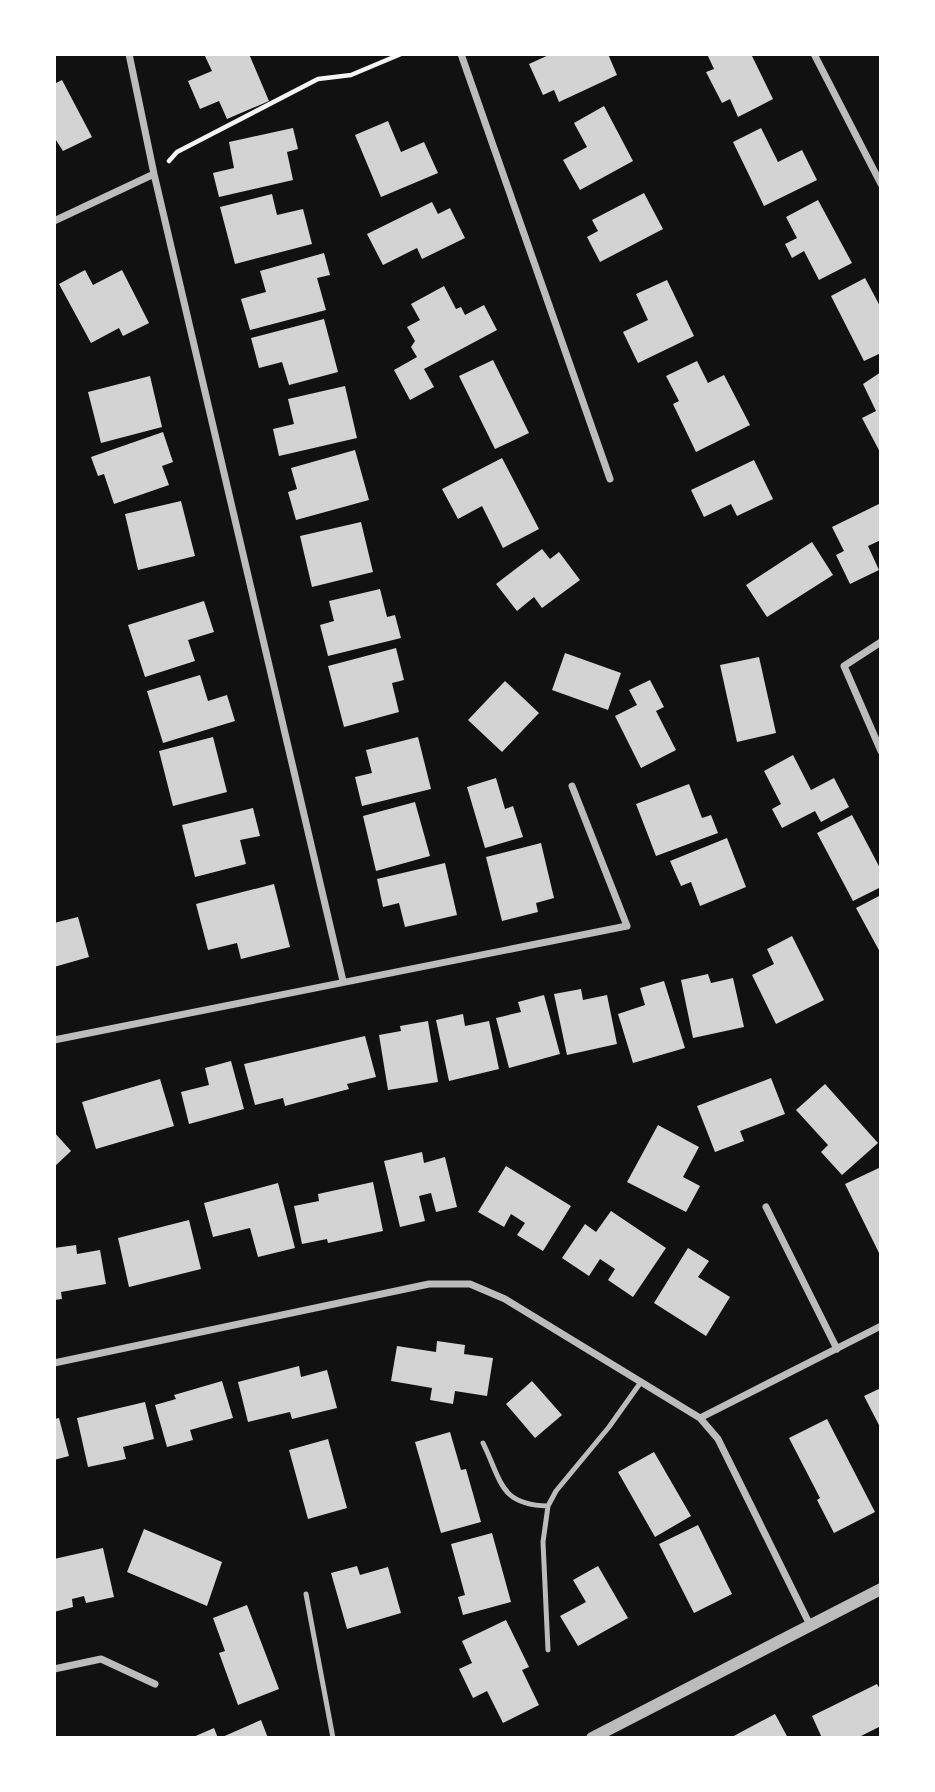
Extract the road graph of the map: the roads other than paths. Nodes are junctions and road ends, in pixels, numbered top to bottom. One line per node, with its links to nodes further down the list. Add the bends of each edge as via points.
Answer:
1 (129, 54): 4 (street)
2 (461, 54): 7 (street)
3 (814, 54): 5 (street)
4 (154, 174): 6 (street); 11 (street)
5 (881, 184)
6 (54, 221)
7 (610, 478)
8 (881, 642): 9 (street, via 844,666)
9 (881, 751)
10 (572, 786): 11 (street, via 627,926)
11 (343, 981): 12 (street)
12 (54, 1040)
13 (766, 1207): 15 (street)
14 (881, 1326): 15 (street)
15 (837, 1349): 18 (street)
16 (54, 1363): 17 (street, via 429,1284 470,1284 505,1299)
17 (641, 1382): 18 (street); 20 (lane)
18 (700, 1418): 23 (street, via 718,1439)
19 (482, 1443): 20 (lane, via 508,1495 523,1505)
20 (548, 1506): 24 (lane, via 543,1542)
21 (881, 1589): 23 (street)
22 (306, 1594): 27 (lane)
23 (810, 1625): 28 (street)
24 (548, 1650)
25 (54, 1669): 26 (street, via 101,1659)
26 (155, 1684)
27 (333, 1738)
28 (592, 1738)

